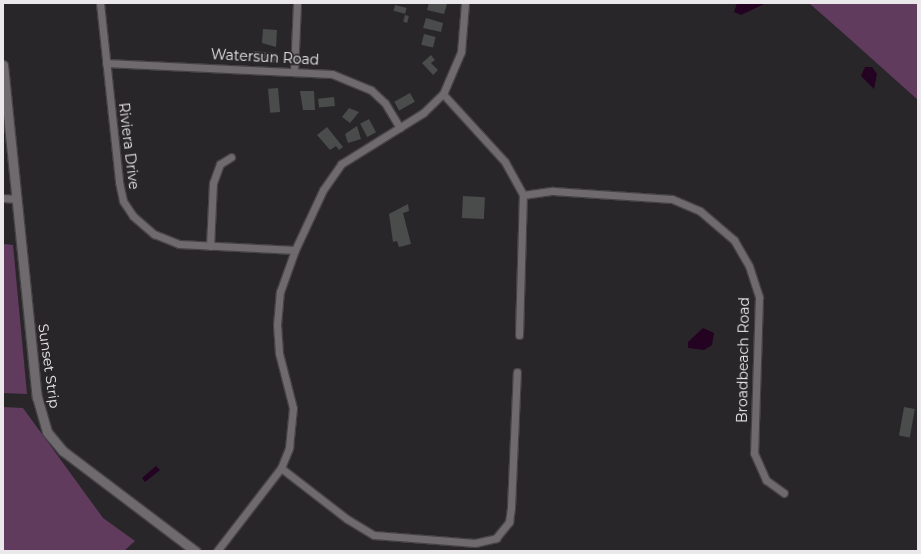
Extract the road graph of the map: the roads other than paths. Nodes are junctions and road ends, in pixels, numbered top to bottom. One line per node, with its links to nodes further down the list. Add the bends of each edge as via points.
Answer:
1 (100, 3): 4 (street, Riviera Drive)
2 (297, 3): 6 (street)
3 (465, 3): 7 (street, via 461,52)
4 (106, 63): 6 (street, Watersun Road); 13 (street, Riviera Drive, via 119,182 128,208 143,226 162,239)
5 (3, 65): 12 (street, Sunset Strip)
6 (294, 72): 8 (street, Watersun Road, via 332,74 362,84 385,103)
7 (443, 94): 8 (street, via 423,113); 10 (street, via 505,162)
8 (400, 128): 14 (street, via 341,164 323,190)
9 (231, 157): 13 (street, via 220,164 213,183)
10 (523, 195): 15 (street); 18 (street, Broadbeach Road, via 553,191 658,196 700,210 734,240 749,266 759,297 754,453 766,480)
11 (3, 198): 12 (street)
12 (16, 199): 19 (street, Sunset Strip, via 37,397 47,432 63,451)
13 (210, 246): 14 (street, Riviera Drive)
14 (295, 250): 17 (street, via 284,277 278,306 279,353 293,408 292,435)
15 (519, 335)
16 (517, 372): 17 (street, via 511,507 509,522 496,538 475,543 374,535)
17 (281, 468): 20 (street)
18 (784, 493)
19 (195, 551)
20 (217, 551)

